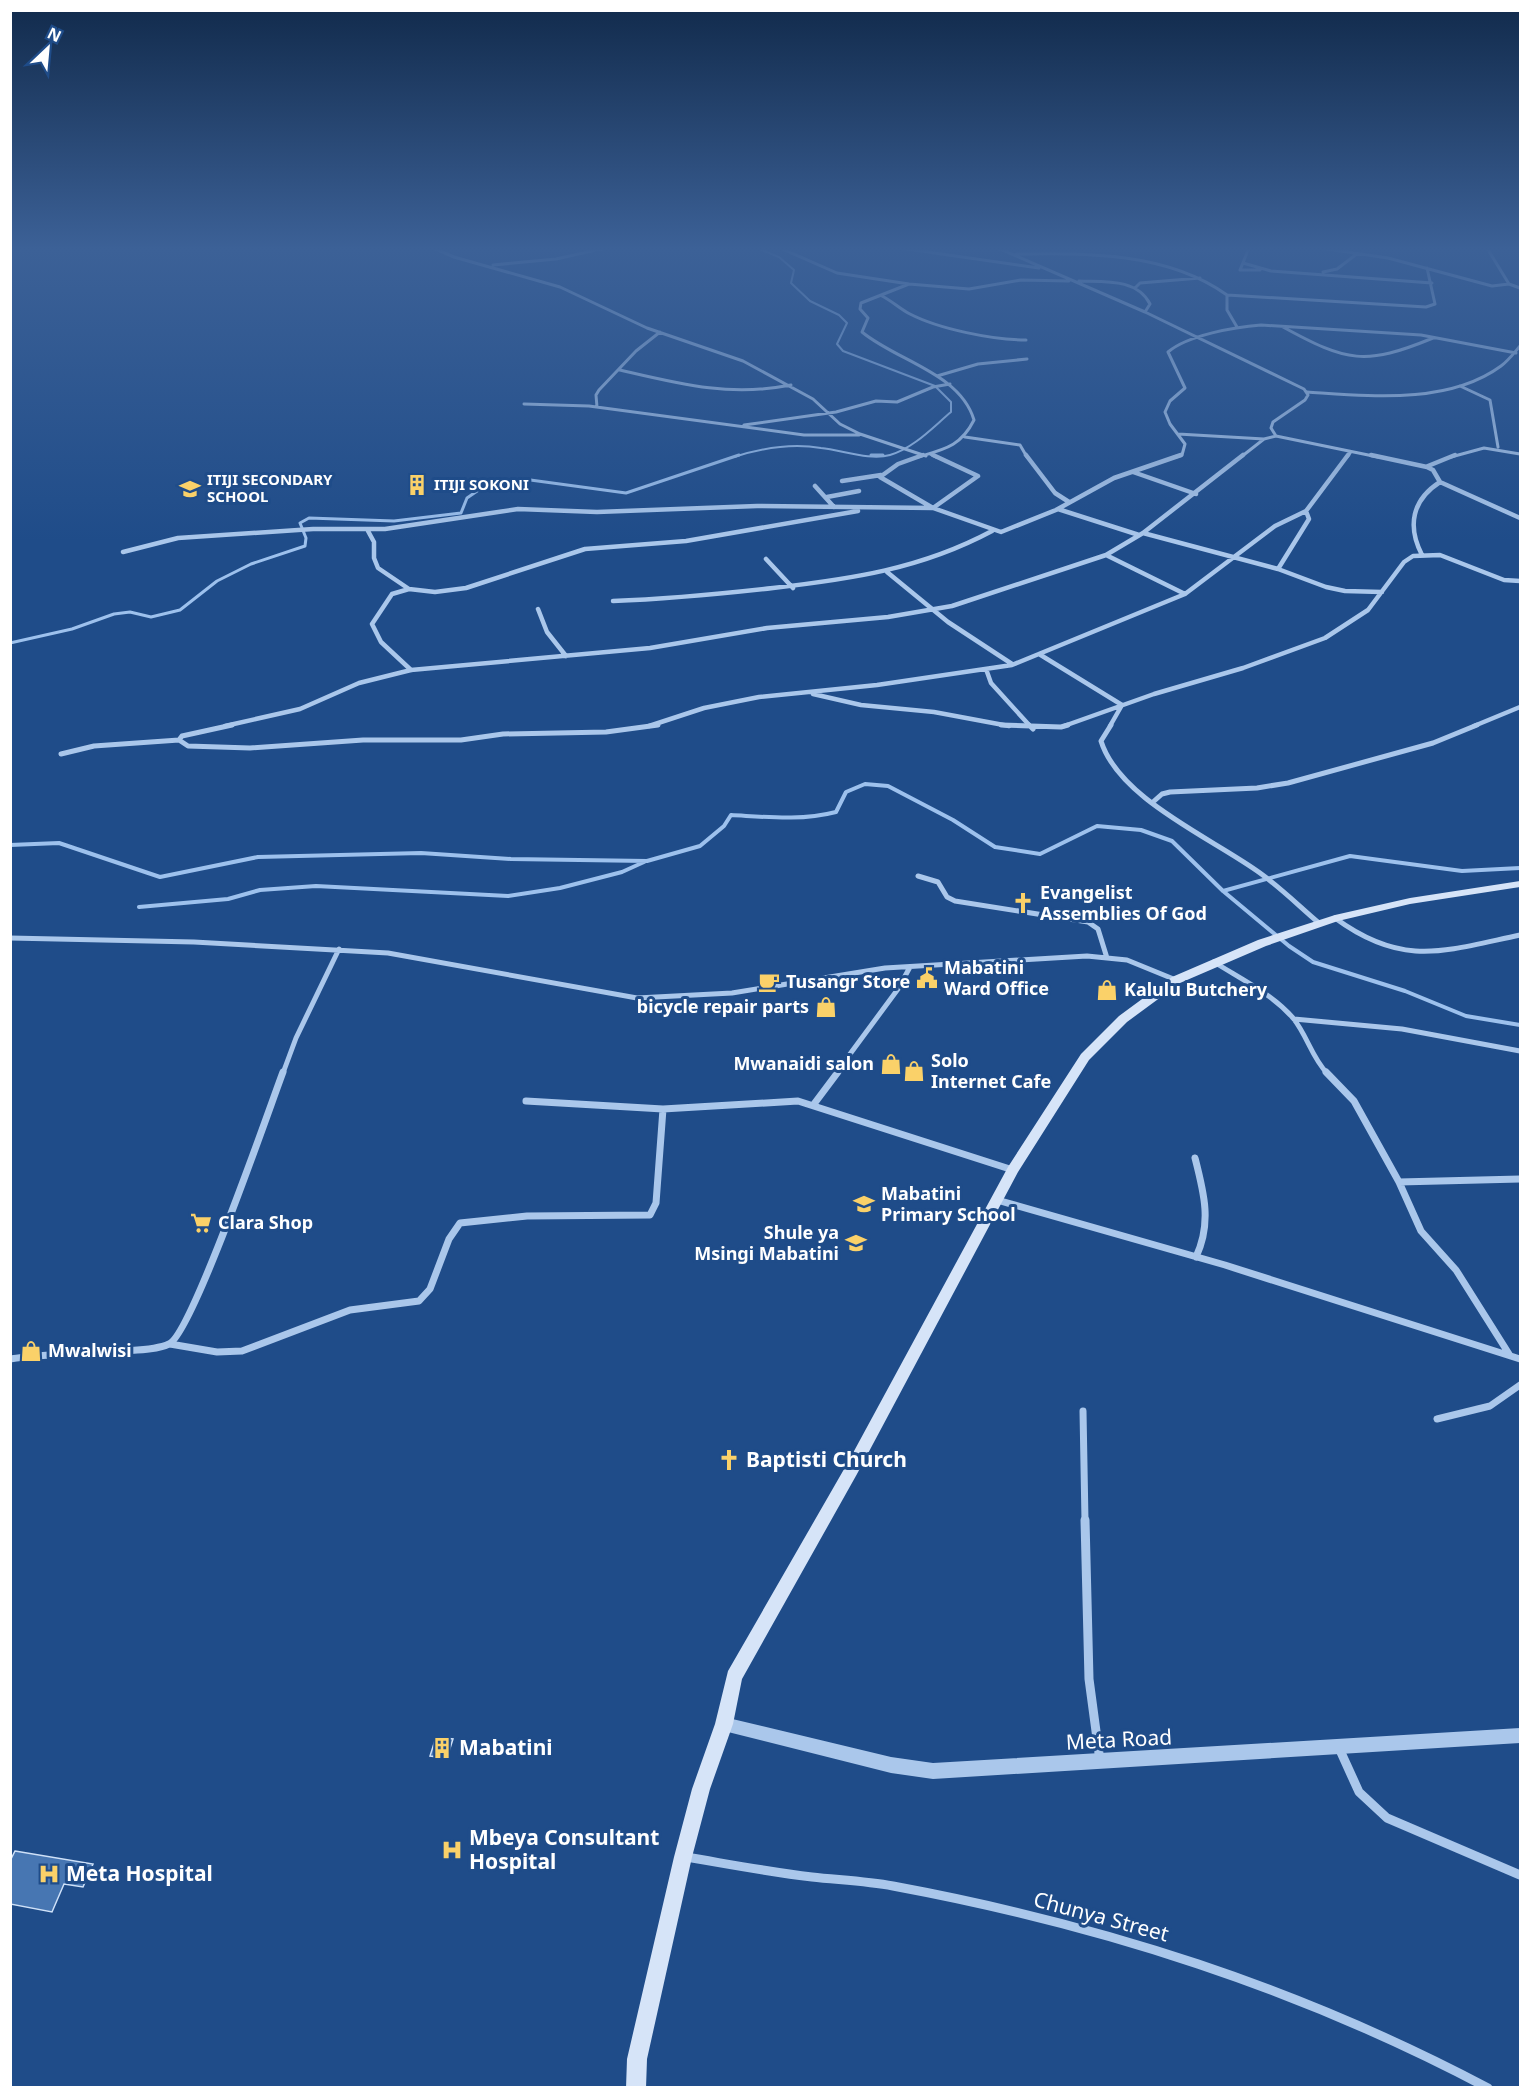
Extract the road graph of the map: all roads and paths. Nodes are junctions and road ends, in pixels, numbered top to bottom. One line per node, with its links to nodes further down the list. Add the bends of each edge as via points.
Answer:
1 (642, 346): 12 (street)
2 (701, 346): 15 (street)
3 (883, 346): 13 (street)
4 (1175, 346): 23 (street, via 1168,352 1169,361 1185,386 1166,405 1170,427)
5 (1216, 346): 17 (street)
6 (1320, 346): 7 (street, via 1353,359)
7 (1413, 346)
8 (1477, 346): 10 (street)
9 (1521, 346): 10 (street)
10 (1516, 353): 16 (street, via 1500,368)
11 (1027, 359): 13 (street, via 978,364)
12 (620, 370): 15 (street, via 728,393 756,393); 19 (street, via 599,390)
13 (937, 376): 14 (street)
14 (950, 384): 20 (street, via 897,402 876,401); 24 (street, via 970,406 973,422)
15 (791, 385): 20 (street, via 813,399)
16 (1460, 386): 17 (street, via 1385,395); 27 (street, via 1490,400)
17 (1307, 392): 25 (street, via 1305,400 1273,422 1271,428)
18 (524, 404): 19 (street)
19 (597, 407): 21 (street)
20 (825, 413): 21 (street); 22 (street)
21 (731, 426): 22 (street, via 831,437)
22 (860, 434): 30 (street)
23 (1179, 434): 26 (street); 32 (street, via 1185,444 1182,455)
24 (965, 436): 30 (street, via 943,451); 40 (street, via 1020,445 1034,469 1055,493)
25 (1276, 436): 26 (street); 28 (street)
26 (1264, 439): 38 (street)
27 (1498, 447): 29 (street); 31 (street, via 1483,446)
28 (1350, 453): 31 (street); 45 (street)
29 (1521, 454)
30 (928, 455): 33 (street); 42 (street, via 978,476)
31 (1427, 467): 35 (street)
32 (1133, 472): 38 (street); 40 (street)
33 (881, 475): 34 (street); 42 (street)
34 (842, 481)
35 (1440, 482): 46 (street); 52 (street, via 1424,492 1414,516 1413,540)
36 (815, 486): 39 (street)
37 (859, 491): 39 (street)
38 (1196, 494): 49 (street)
39 (827, 497): 41 (street)
40 (1069, 502): 44 (street)
41 (834, 507): 43 (street); 47 (street, via 735,506 597,512 518,509)
42 (933, 508): 43 (street); 48 (street)
43 (868, 509): 59 (street, via 686,541 585,549 466,588 435,592)
44 (1058, 509): 48 (street, via 1001,532); 49 (street)
45 (1306, 510): 53 (street, via 1275,526); 55 (street, via 1309,519)
46 (1521, 518)
47 (368, 531): 50 (street, via 313,529 178,538); 59 (street, via 378,568)
48 (992, 531): 56 (street, via 970,543)
49 (1141, 534): 51 (street); 53 (street)
50 (123, 552)
51 (1106, 555): 61 (street); 64 (street)
52 (1422, 555): 57 (street, via 1440,555 1504,580); 60 (street, via 1404,561)
53 (1233, 557): 55 (street); 61 (street)
54 (766, 559): 58 (street)
55 (1278, 569): 60 (street, via 1336,589)
56 (887, 572): 58 (street); 64 (street)
57 (1521, 581)
58 (793, 588): 62 (street)
59 (409, 589): 69 (street, via 392,594 372,624 381,642)
60 (1382, 592): 71 (street, via 1368,610 1326,638 1234,672)
61 (1185, 594): 65 (street)
62 (613, 601)
63 (538, 609): 66 (street, via 547,632)
64 (934, 610): 66 (street); 67 (street)
65 (1039, 654): 67 (street); 71 (street)
66 (566, 656): 69 (street)
67 (1012, 665): 68 (street)
68 (986, 669): 70 (street); 73 (street, via 991,683)
69 (411, 670): 74 (street, via 359,683 300,709 218,726)
70 (809, 693): 73 (street, via 884,709 918,710); 74 (street, via 735,701 657,725 606,732 250,748 188,746)
71 (1122, 705): 73 (street, via 1061,727); 76 (street, via 1101,747 1111,767)
72 (1521, 707): 76 (street, via 1433,743 1347,768 1257,788 1170,792)
73 (1033, 729)
74 (179, 740): 75 (street, via 94,746)
75 (61, 753)
76 (1152, 802): 80 (street, via 1259,871)
77 (918, 876): 84 (street, via 938,882 955,902 1088,922 1098,929)
78 (1521, 884): 79 (main road, via 1410,901)
79 (1335, 918): 80 (main road); 81 (street, via 1363,940 1412,954)
80 (1318, 922): 85 (main road)
81 (1521, 935)
82 (10, 938): 83 (street)
83 (339, 949): 86 (street, via 427,958 637,998 732,993 857,971); 99 (street, via 296,1038 199,1294 183,1328)
84 (1107, 958): 86 (street, via 1087,956); 87 (street, via 1127,960)
85 (1214, 962): 87 (main road); 88 (street, via 1271,998)
86 (910, 968): 91 (street)
87 (1176, 980): 94 (main road, via 1123,1019 1085,1056)
88 (1294, 1019): 89 (street, via 1439,1035); 96 (street, via 1320,1066 1354,1101)
89 (1521, 1051)
90 (526, 1101): 92 (street)
91 (814, 1104): 92 (street, via 764,1101); 94 (street)
92 (663, 1109): 99 (street, via 656,1203 650,1215 527,1216 460,1223 450,1237 430,1287 417,1302 347,1310 259,1349 206,1352)
93 (1195, 1158): 98 (street, via 1208,1225)
94 (1013, 1170): 97 (main road)
95 (1521, 1179): 96 (street)
96 (1399, 1182): 100 (street, via 1421,1231 1456,1270)
97 (996, 1199): 98 (street); 106 (main road, via 852,1469 734,1677)
98 (1196, 1257): 100 (street)
99 (170, 1344): 101 (street, via 139,1350)
100 (1509, 1355): 102 (street)
101 (10, 1359)
102 (1521, 1359)
103 (1521, 1385): 105 (street, via 1490,1406)
104 (1083, 1411): 109 (street, via 1089,1679)
105 (1437, 1419)
106 (724, 1724): 109 (street, Meta Road, via 891,1765 933,1770); 110 (main road)
107 (1521, 1736): 108 (street, Meta Road)
108 (1338, 1748): 109 (street, Meta Road); 111 (street, via 1359,1792 1387,1818)
109 (1100, 1762)
110 (683, 1857): 112 (main road, via 637,2059); 113 (street, Chunya Street, via 890,1886 1133,1943 1319,2006 1441,2061)
111 (1521, 1875)
112 (636, 2088)
113 (1488, 2088)

